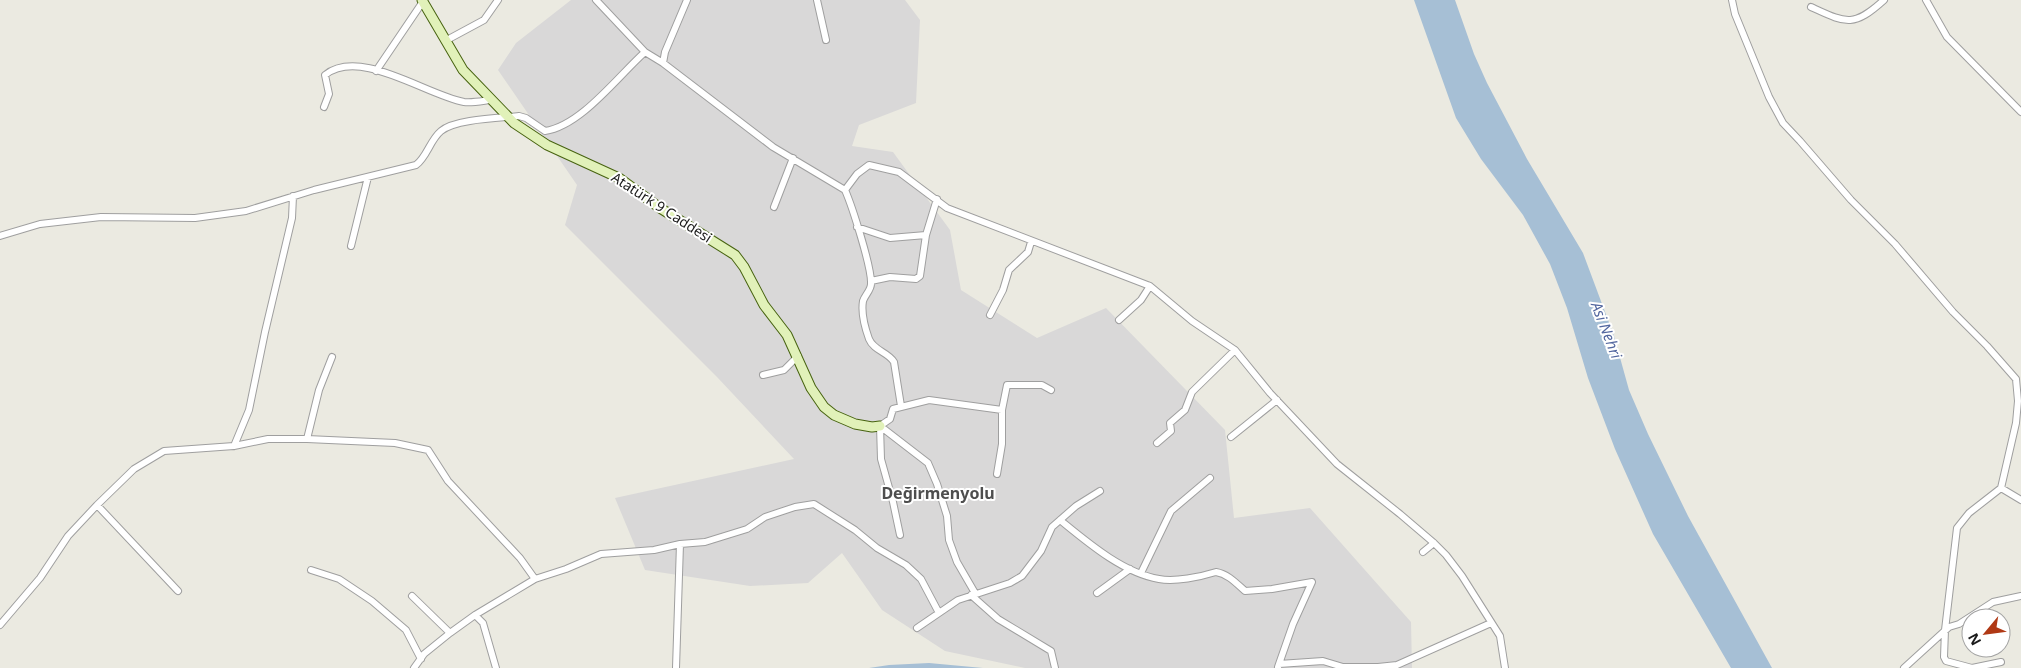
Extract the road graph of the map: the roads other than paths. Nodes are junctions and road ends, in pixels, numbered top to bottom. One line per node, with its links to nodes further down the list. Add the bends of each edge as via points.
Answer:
1 (423, 0): 11 (street, Atatürk 9 Caddesi); 14 (street)
2 (498, 0): 11 (street, via 484,20)
3 (596, 0): 12 (street)
4 (685, 0): 13 (street)
5 (817, 0): 10 (street)
6 (1732, 0): 49 (street, via 1769,97 1783,123 2016,379 2016,422)
7 (1884, 0): 9 (street, via 1857,20 1839,20)
8 (1926, 0): 17 (street, via 1947,37)
9 (1811, 7)
10 (826, 40)
11 (445, 41): 15 (street, Atatürk 9 Caddesi, via 463,70)
12 (645, 52): 13 (street); 18 (street, via 573,120 554,130 545,131 526,118)
13 (663, 63): 19 (street, via 773,147)
14 (376, 71): 15 (street, via 465,102); 16 (street, via 358,67 334,68 325,74 329,94)
15 (490, 100): 18 (street, Atatürk 9 Caddesi)
16 (324, 107)
17 (2021, 112)
18 (508, 117): 20 (street, via 451,125 441,131 416,165); 35 (street, Atatürk 9 Caddesi, via 547,145 630,184 660,208 735,255)
19 (793, 158): 21 (street); 24 (street)
20 (368, 177): 22 (street); 29 (street)
21 (845, 190): 23 (street, via 869,165 899,172); 25 (street)
22 (293, 196): 27 (street, via 246,211 195,218 101,217 40,224); 46 (street, via 292,218 249,410)
23 (937, 199): 26 (street); 28 (street, via 947,208)
24 (774, 207)
25 (857, 227): 26 (street, via 890,238); 30 (street)
26 (926, 235): 30 (street, via 920,276 916,279 890,277)
27 (0, 236)
28 (1031, 242): 31 (street); 32 (street, via 1028,252 1009,270)
29 (351, 246)
30 (871, 281): 40 (street, via 863,300 863,316 871,343 894,362)
31 (1150, 286): 33 (street); 34 (street, via 1192,321)
32 (990, 315)
33 (1120, 320)
34 (1235, 350): 39 (street); 45 (street, via 1192,392 1185,410 1170,423 1171,431)
35 (798, 356): 37 (street, via 784,370); 42 (street, Atatürk 9 Caddesi, via 815,394 829,412 855,424 872,428)
36 (332, 357): 44 (street, via 319,390)
37 (763, 375)
38 (1052, 390): 41 (street, via 1042,385 1008,384)
39 (1277, 400): 43 (street); 55 (street, via 1337,464)
40 (901, 406): 41 (street, via 929,400); 42 (street, via 893,409 890,418)
41 (1002, 410): 47 (street, via 1002,444)
42 (880, 426): 54 (street, via 881,460); 64 (street, via 928,463 947,516 949,540 956,562)
43 (1230, 437)
44 (307, 439): 46 (street, via 268,439); 61 (street, via 395,443 428,450 448,481 520,558)
45 (1157, 443)
46 (234, 446): 52 (street, via 164,451 134,469)
47 (997, 474)
48 (1210, 478): 60 (street, via 1171,511)
49 (2001, 488): 51 (street); 72 (street, via 1969,513 1957,528)
50 (1100, 491): 53 (street)
51 (2021, 500)
52 (97, 505): 62 (street); 70 (street, via 68,536 40,578)
53 (1060, 520): 58 (street, via 1092,546); 64 (street, via 1052,527 1041,551 1022,576)
54 (900, 535)
55 (1434, 543): 57 (street); 69 (street, via 1462,576)
56 (680, 544): 61 (street, via 654,550 601,554); 67 (street, via 705,542 747,529 780,512 814,504 906,565 921,579); 79 (street)
57 (1423, 552)
58 (1130, 569): 60 (street); 63 (street)
59 (311, 570): 74 (street, via 339,579 372,601 406,630)
60 (1141, 573): 76 (street, via 1159,579 1222,572 1245,591 1312,582)
61 (535, 579): 68 (street)
62 (178, 591)
63 (1097, 593)
64 (973, 594): 67 (street); 80 (street, via 998,618 1052,651)
65 (412, 596): 73 (street)
66 (2021, 596): 72 (street, via 1993,602)
67 (939, 613): 71 (street)
68 (474, 615): 73 (street); 78 (street, via 483,623)
69 (1491, 622): 76 (street, via 1397,665 1343,667 1323,660); 81 (street, via 1500,636)
70 (0, 625)
71 (917, 628)
72 (1945, 630): 75 (street, via 1946,661 1972,668); 82 (street)
73 (450, 633): 74 (street)
74 (421, 659): 77 (street)
75 (2001, 662)
76 (1278, 666)
77 (414, 668)
78 (496, 668)
79 (676, 668)
80 (1055, 668)
81 (1505, 668)
82 (1904, 668)

